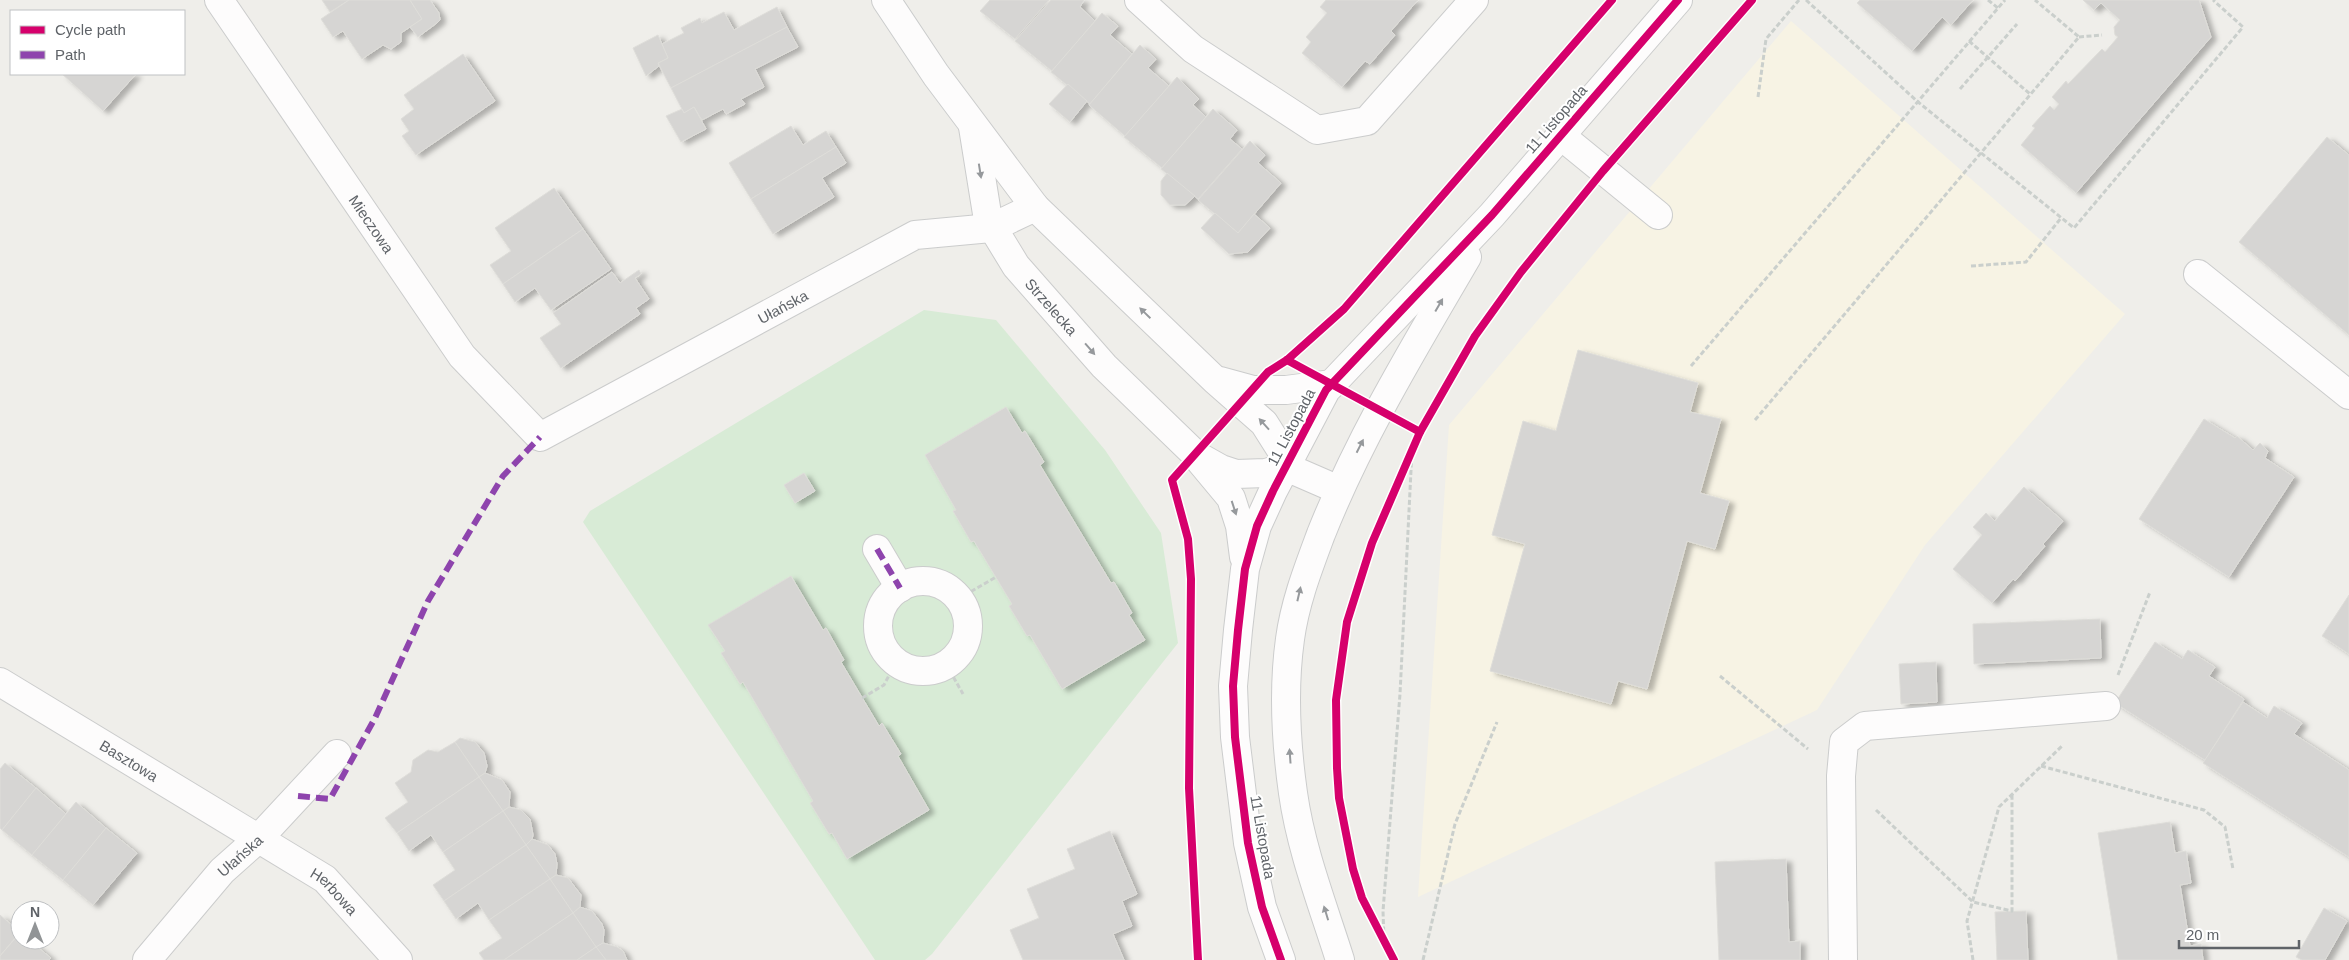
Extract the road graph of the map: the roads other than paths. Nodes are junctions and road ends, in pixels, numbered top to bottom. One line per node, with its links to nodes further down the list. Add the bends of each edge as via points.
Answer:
1 (219, 0): 16 (street, Mieczowa, via 462,356)
2 (886, 0): 6 (street, Strzelecka)
3 (1140, 0): 4 (street, via 1193,49 1317,130 1367,121)
4 (1474, 0)
5 (1678, 0): 7 (street, 11 Listopada)
6 (973, 123): 8 (street, Strzelecka); 11 (street, Strzelecka, one-way to 11)
7 (1560, 135): 9 (street, 11 Listopada); 10 (street)
8 (1034, 207): 11 (street, Ułańska); 13 (street, Strzelecka, one-way to 8)
9 (1492, 215): 14 (street, 11 Listopada); 19 (street, 11 Listopada, one-way to 9, via 1378,410)
10 (1658, 215)
11 (991, 228): 16 (street, Ułańska, via 915,235); 17 (street, Strzelecka, one-way to 17, via 1016,266 1104,366)
12 (2198, 274): 15 (street)
13 (1215, 380): 14 (street, Strzelecka, via 1253,390); 18 (street, Strzelecka, one-way to 13, via 1283,453 1264,424)
14 (1332, 384): 18 (street, 11 Listopada)
15 (2349, 395)
16 (540, 437)
17 (1196, 455): 18 (street, Strzelecka, via 1236,474 1266,473); 21 (street, Strzelecka, one-way to 21, via 1231,498 1240,526)
18 (1286, 467): 19 (street); 21 (street, 11 Listopada, via 1257,526)
19 (1339, 490): 30 (street, 11 Listopada, one-way to 19, via 1293,794 1286,696 1290,639 1300,588)
20 (877, 549): 22 (street)
21 (1245, 569): 29 (street, 11 Listopada, via 1233,686 1235,737 1248,844 1262,907)
22 (900, 588): 22 (street, via 928,582 946,588 958,598 967,619 966,638 957,655 946,664 923,671 904,667 884,647 878,628 879,619 886,601)
23 (0, 682): 26 (street, Basztowa)
24 (2106, 706): 31 (street, via 1864,726 1844,742 1841,776)
25 (337, 754): 26 (street, Ułańska)
26 (258, 839): 27 (street, Ułańska, via 222,871); 28 (street, Herbowa, via 325,879)
27 (146, 960)
28 (398, 960)
29 (1282, 960)
30 (1340, 960)
31 (1843, 960)

